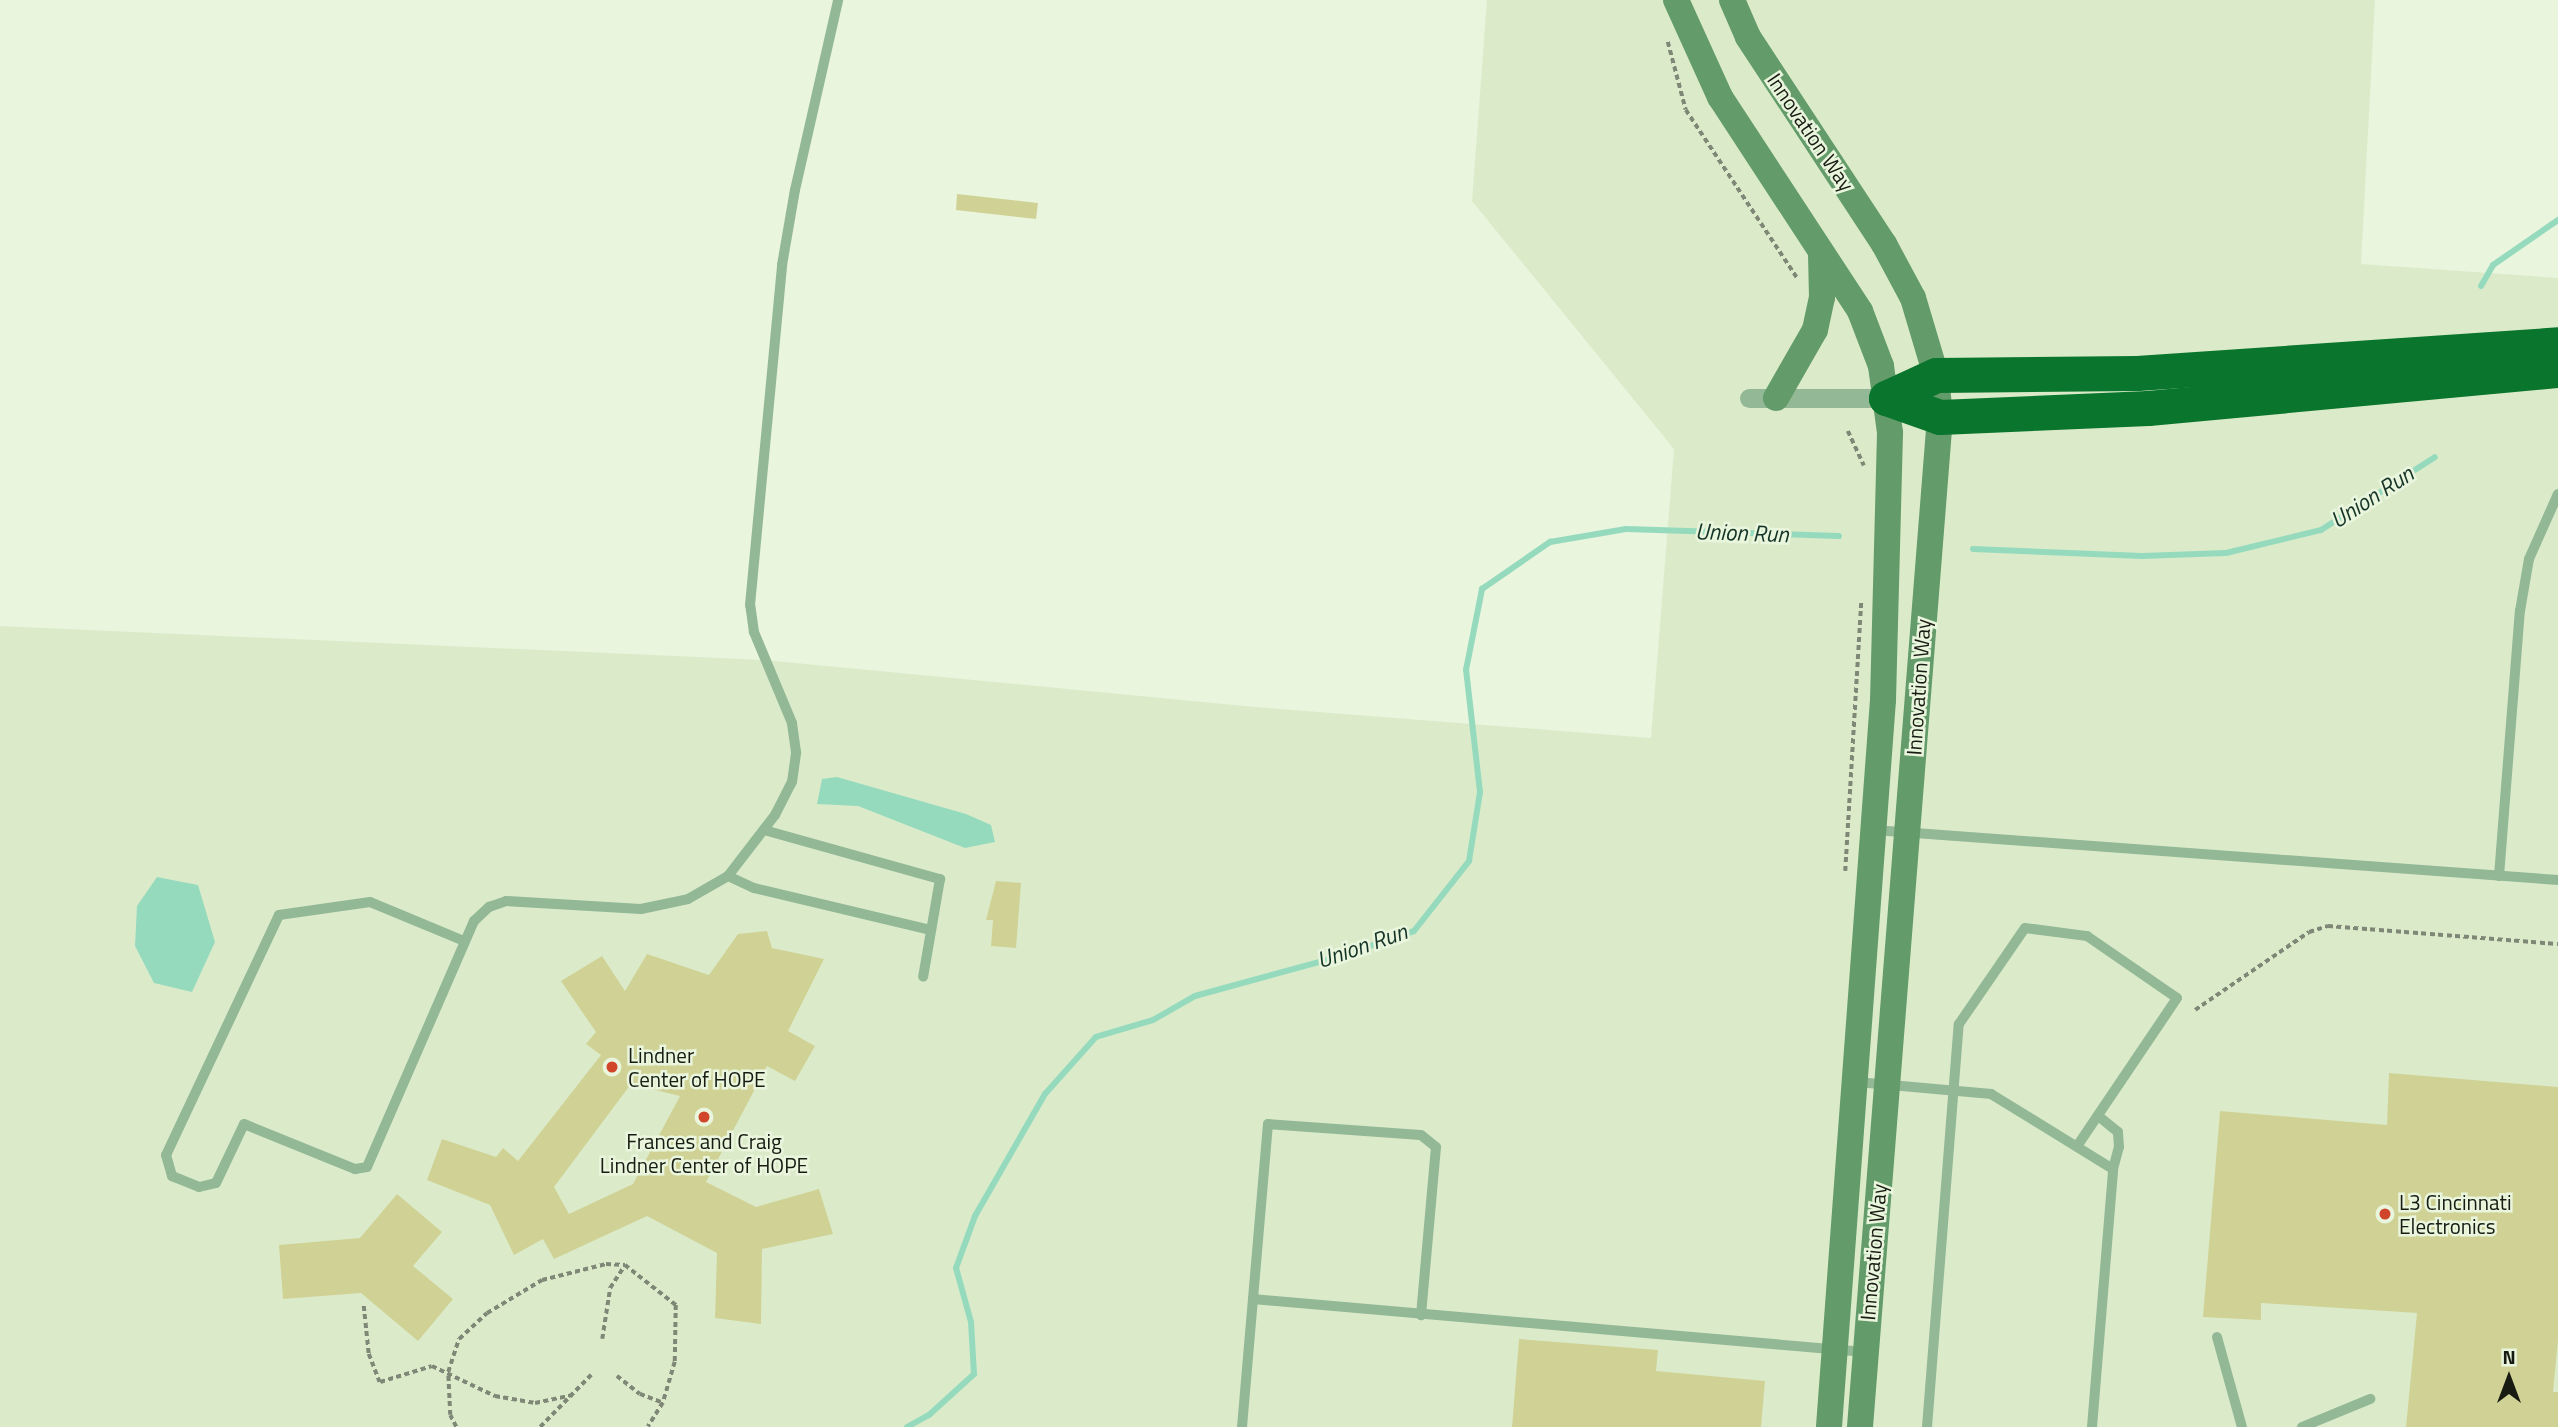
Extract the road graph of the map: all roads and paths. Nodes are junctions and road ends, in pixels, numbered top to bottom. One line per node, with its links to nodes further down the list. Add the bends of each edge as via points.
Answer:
1 (838, 0): 18 (lane, via 794,190 772,351 750,605 758,641 792,723 796,752 792,782)
2 (1676, 0): 5 (main road, Innovation Way, via 1720,97)
3 (1732, 0): 9 (main road, Innovation Way, via 1748,37 1902,276 1928,338)
4 (1666, 36): 6 (path, via 1686,110)
5 (1822, 253): 11 (main road, via 1822,298 1815,330); 12 (main road, Innovation Way, via 1872,337)
6 (1800, 284)
7 (2558, 344): 9 (highway, via 2137,373)
8 (2558, 370): 13 (highway, via 2148,408)
9 (1936, 375): 12 (highway); 13 (main road, Innovation Way)
10 (1749, 398): 11 (street)
11 (1776, 398): 12 (street)
12 (1886, 398): 13 (highway); 19 (main road, Innovation Way, via 1890,433 1883,700)
13 (1940, 417): 20 (main road, Innovation Way)
14 (1847, 431): 15 (path)
15 (1865, 470)
16 (2558, 494): 22 (lane, via 2529,559 2520,611)
17 (1861, 591): 23 (path)
18 (764, 830): 21 (lane); 25 (lane, via 940,879)
19 (1873, 830): 20 (lane); 30 (main road, Innovation Way)
20 (1906, 830): 22 (lane); 31 (main road, Innovation Way)
21 (728, 876): 25 (lane, via 754,888); 26 (lane, via 688,899 641,909 506,901 489,907 474,921)
22 (2499, 876): 24 (lane)
23 (1844, 880)
24 (2558, 880)
25 (930, 930): 28 (lane)
26 (464, 941): 26 (lane, via 370,902 279,915 166,1155 173,1176 199,1187 215,1183 244,1124 355,1169 366,1167)
27 (2558, 944): 29 (path, via 2328,926 2309,932)
28 (923, 977)
29 (2195, 1010)
30 (1853, 1082): 31 (lane); 42 (main road, Innovation Way)
31 (1887, 1085): 32 (lane); 43 (main road, Innovation Way)
32 (1953, 1090): 33 (lane, via 1959,1024 2025,928 2087,936 2177,999); 34 (lane, via 1991,1094); 56 (lane)
33 (2098, 1116): 34 (lane); 35 (lane, via 2118,1132)
34 (2077, 1146): 35 (lane)
35 (2113, 1169): 57 (lane)
36 (625, 1265): 41 (path, via 610,1289); 44 (path, via 606,1264 542,1280 487,1313 459,1339); 49 (path, via 676,1305 675,1362)
37 (1253, 1299): 39 (lane); 39 (lane, via 1268,1124 1421,1135 1436,1147 1438,1157); 53 (lane)
38 (364, 1306): 44 (path, via 369,1354 380,1382 432,1366)
39 (1421, 1315): 42 (lane)
40 (2217, 1337): 58 (lane)
41 (601, 1339)
42 (1834, 1350): 43 (lane); 54 (main road, Innovation Way)
43 (1866, 1352): 55 (main road, Innovation Way)
44 (448, 1373): 47 (path, via 509,1398 535,1403); 50 (path, via 450,1415)
45 (591, 1375): 47 (path)
46 (617, 1376): 49 (path, via 640,1394)
47 (572, 1395): 51 (path)
48 (2370, 1399): 59 (lane)
49 (663, 1403): 52 (path)
50 (456, 1427)
51 (540, 1427)
52 (648, 1427)
53 (1242, 1427)
54 (1829, 1427)
55 (1860, 1427)
56 (1927, 1427)
57 (2092, 1427)
58 (2242, 1427)
59 (2302, 1427)

